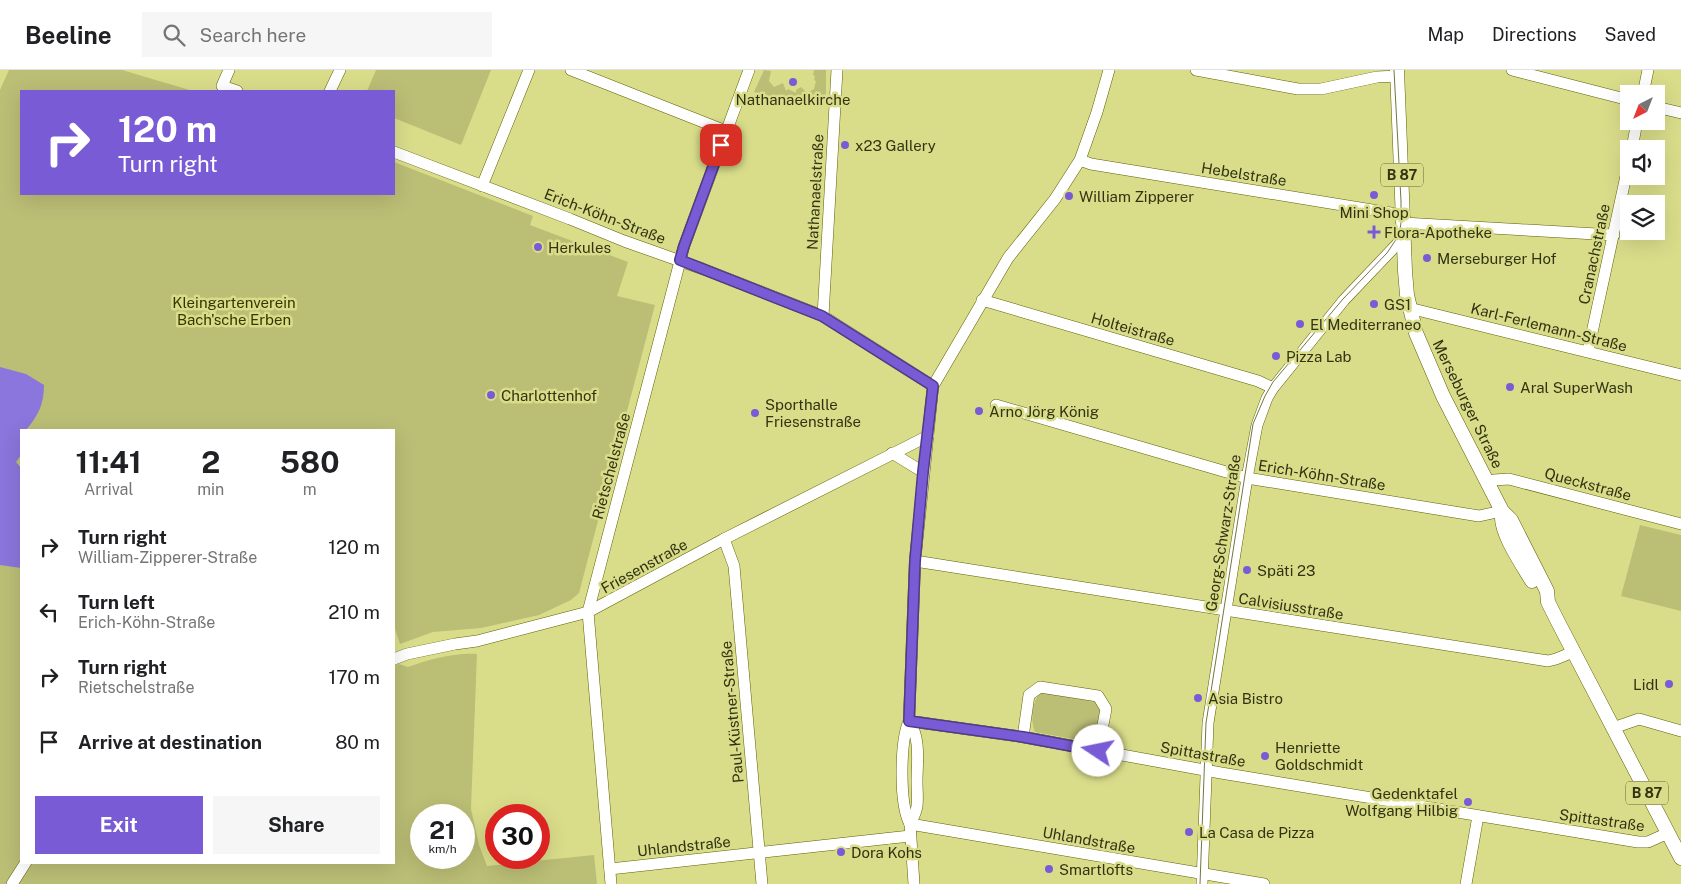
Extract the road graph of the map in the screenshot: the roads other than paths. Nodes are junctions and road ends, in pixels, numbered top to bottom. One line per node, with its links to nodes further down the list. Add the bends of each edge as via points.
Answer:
1 (228, 70): 13 (street, via 222,86)
2 (340, 70): 14 (street)
3 (529, 70): 22 (street)
4 (571, 70): 18 (street)
5 (749, 70): 18 (street, Rietschelstraße)
6 (837, 70): 29 (street, Nathanaelstraße)
7 (1109, 70): 20 (street)
8 (1196, 70): 11 (street, via 1306,89 1321,89)
9 (1512, 70): 15 (street)
10 (1648, 70): 12 (street)
11 (1397, 73): 23 (main road, Merseburger Straße / B 87)
12 (1645, 85)
13 (233, 90)
14 (330, 90)
15 (1620, 98)
16 (1665, 110): 17 (street)
17 (1681, 114)
18 (726, 131): 26 (street, Rietschelstraße)
19 (395, 152): 22 (street, Erich-Köhn-Straße)
20 (1080, 160): 23 (street, Hebelstraße); 27 (street, via 1008,258)
21 (1624, 185): 24 (street, Cranachstraße)
22 (482, 186): 26 (street, Erich-Köhn-Straße)
23 (1403, 219): 24 (street, Hebelstraße); 25 (main road, Merseburger Straße / B 87)
24 (1614, 235): 30 (street, Cranachstraße)
25 (1403, 238): 28 (main road, Merseburger Straße / B 87); 33 (street, Georg-Schwarz-Straße, via 1344,300)
26 (680, 260): 29 (street, Erich-Köhn-Straße); 45 (street, Rietschelstraße)
27 (982, 300): 32 (street); 33 (street, Holteistraße)
28 (1410, 308): 30 (street, Karl-Ferlemann-Straße); 39 (main road, Merseburger Straße / B 87, via 1416,333 1436,382)
29 (822, 316): 32 (street, Erich-Köhn-Straße)
30 (1588, 352): 31 (street, Karl-Ferlemann-Straße)
31 (1681, 375)
32 (933, 386): 35 (street)
33 (1274, 388): 38 (street, Georg-Schwarz-Straße, via 1257,425)
34 (996, 405): 38 (street, Erich-Köhn-Straße)
35 (928, 436): 36 (street, Friesenstraße); 37 (street)
36 (892, 454): 37 (street); 42 (street, Friesenstraße)
37 (923, 472): 43 (street)
38 (1247, 478): 40 (street, Erich-Köhn-Straße, via 1479,516); 44 (street, Georg-Schwarz-Straße)
39 (1488, 483): 40 (main road, Merseburger Straße / B 87); 41 (street, Queckstraße, via 1509,479)
40 (1502, 511): 46 (main road, Merseburger Straße / B 87, via 1501,518 1512,546 1541,596 1548,602)
41 (1681, 524)
42 (724, 539): 45 (street, Friesenstraße); 57 (street, Paul-Küstner-Straße, via 734,566)
43 (915, 561): 44 (street, Calvisiusstraße); 48 (street)
44 (1226, 611): 46 (street, Calvisiusstraße, via 1548,661); 53 (street, Georg-Schwarz-Straße, via 1208,723)
45 (588, 612): 47 (street, Friesenstraße, via 477,642); 60 (street, Rietschelstraße)
46 (1573, 652): 49 (main road, Merseburger Straße / B 87)
47 (395, 659)
48 (909, 721): 51 (street, Spittastraße); 55 (street, via 902,780)
49 (1613, 728): 50 (street, via 1639,719); 56 (main road, Merseburger Straße / B 87)
50 (1681, 731)
51 (1023, 737): 52 (street, Spittastraße); 52 (street, via 1029,695 1040,687 1098,696 1106,709)
52 (1098, 751): 53 (street, Spittastraße)
53 (1207, 770): 54 (street, Spittastraße); 61 (street, Georg-Schwarz-Straße)
54 (1478, 816): 56 (street, Spittastraße, via 1638,842 1648,842); 67 (street)
55 (910, 830): 57 (street, Uhlandstraße); 61 (street, Uhlandstraße); 65 (street)
56 (1668, 833): 58 (main road, Merseburger Straße / B 87)
57 (759, 853): 60 (street, Uhlandstraße); 64 (street, Paul-Küstner-Straße)
58 (1681, 858)
59 (25, 864): 62 (street)
60 (610, 869): 63 (street, Rietschelstraße)
61 (1203, 879): 66 (street, Uhlandstraße)
62 (12, 884)
63 (611, 884)
64 (762, 884)
65 (914, 884)
66 (1264, 884)
67 (1466, 884)

